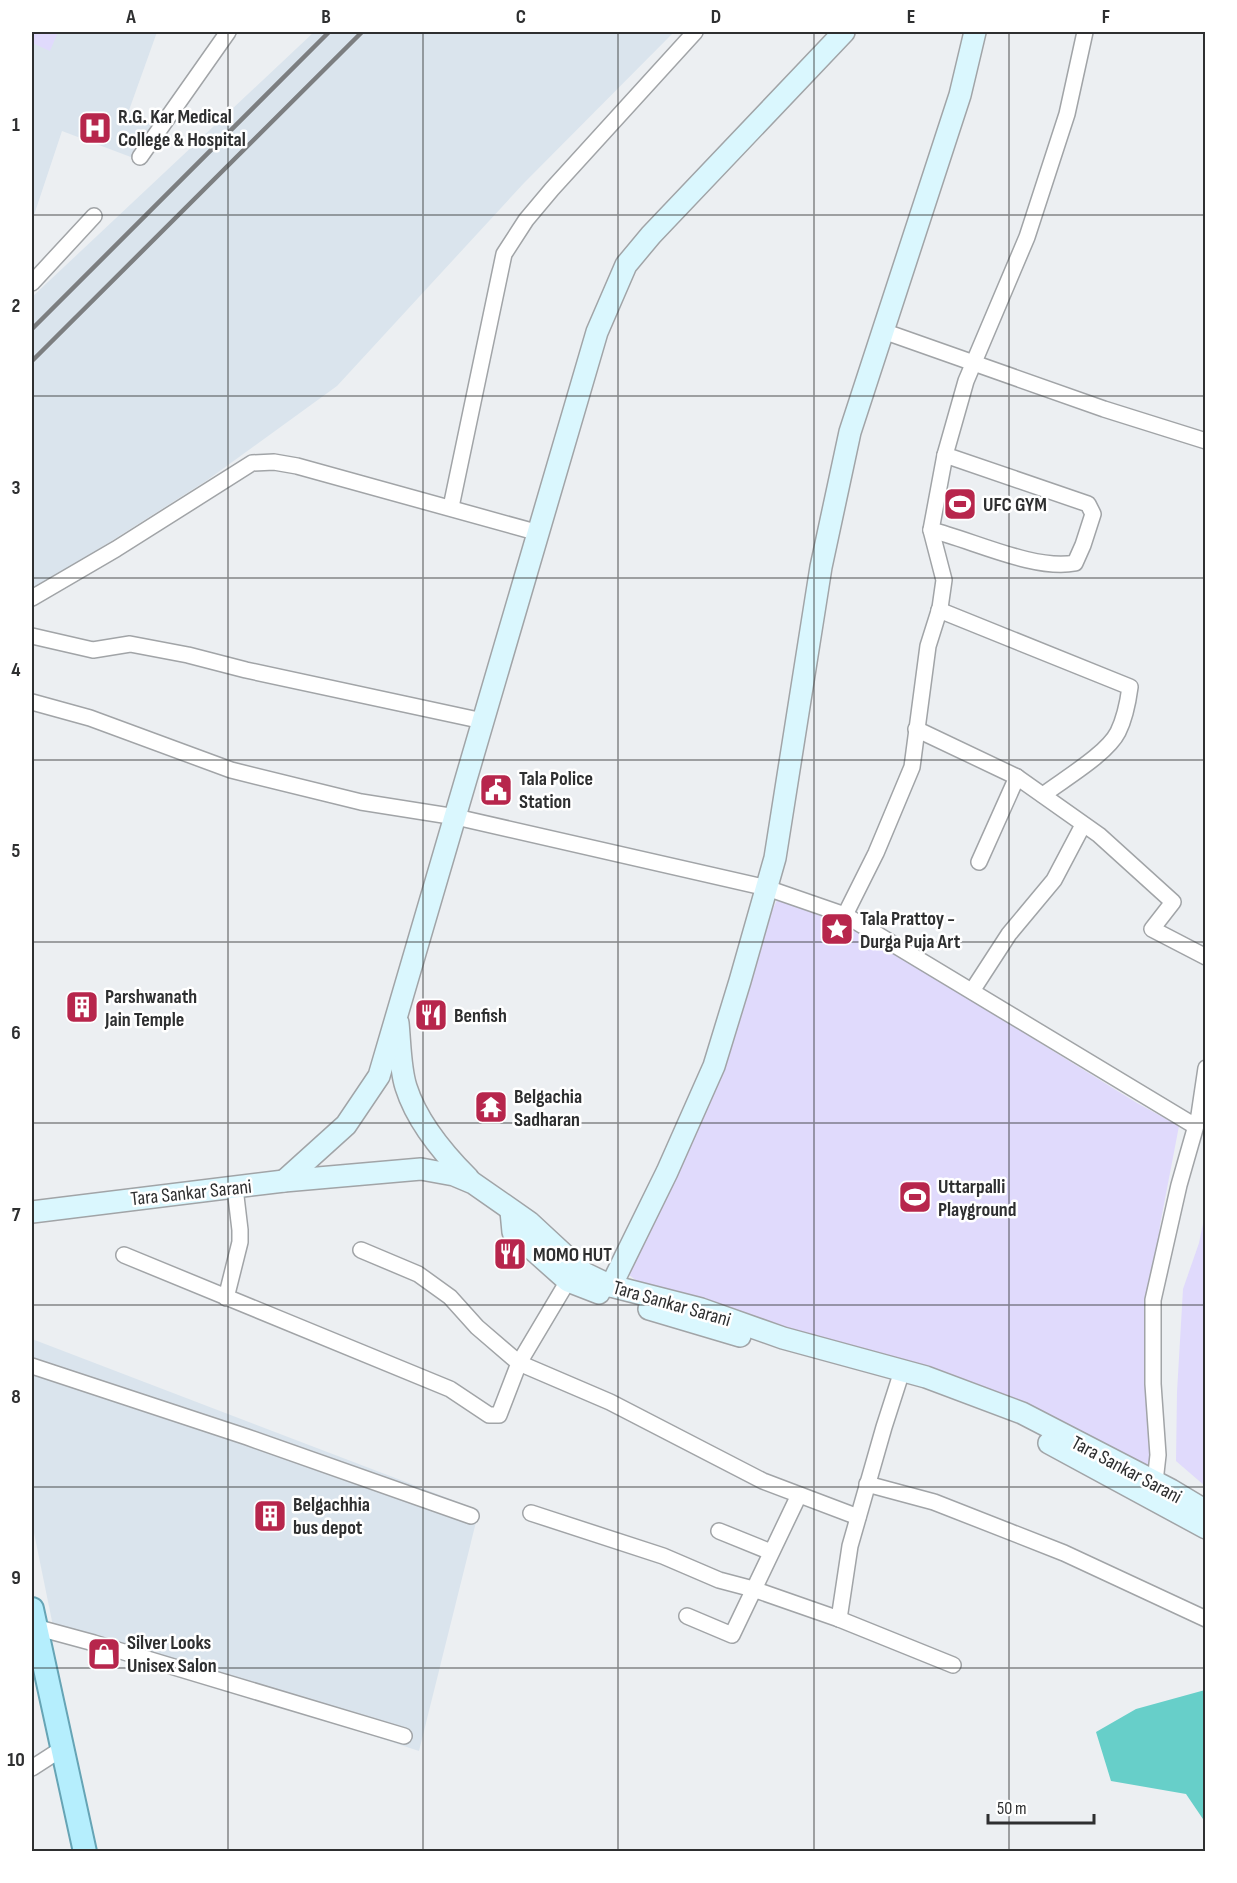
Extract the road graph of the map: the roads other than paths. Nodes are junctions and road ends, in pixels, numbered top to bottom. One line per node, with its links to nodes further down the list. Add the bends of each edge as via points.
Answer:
1 (228, 32): 6 (street)
2 (695, 32): 13 (street, via 552,189 504,254)
3 (844, 32): 15 (street, via 626,265 597,332)
4 (975, 32): 9 (street, via 960,95)
5 (1085, 32): 10 (street, via 1067,114 1027,237)
6 (140, 157)
7 (94, 216): 8 (street)
8 (32, 283)
9 (883, 331): 10 (street); 27 (street, via 850,432 822,567 776,858)
10 (973, 364): 11 (street); 12 (street)
11 (1206, 441)
12 (945, 455): 14 (street); 14 (street, via 1088,504 1093,514 1075,563 1065,565 1021,559)
13 (451, 507): 15 (street); 16 (street, via 297,466 252,463)
14 (931, 530): 17 (street, via 944,580)
15 (539, 533): 20 (street)
16 (32, 598)
17 (939, 610): 21 (street, via 928,646); 23 (street, via 1130,687 1118,733 1108,747)
18 (32, 636): 20 (street, via 93,650 130,644)
19 (32, 702): 24 (street, via 90,718 231,770 361,802)
20 (483, 721): 24 (street)
21 (916, 729): 22 (street); 28 (street, via 912,767)
22 (1017, 777): 23 (street); 26 (street)
23 (1043, 795): 25 (street)
24 (456, 817): 27 (street); 31 (street)
25 (1083, 825): 29 (street, via 1173,902 1152,928); 30 (street, via 1054,880 1009,934)
26 (979, 862)
27 (767, 888): 28 (street); 41 (street, via 714,1066)
28 (845, 915): 30 (street)
29 (1206, 957)
30 (972, 991): 33 (street)
31 (397, 1013): 34 (street, via 379,1076 346,1125); 35 (street, via 405,1086 422,1122 444,1154)
32 (1206, 1068): 33 (street)
33 (1195, 1126): 47 (street, via 1154,1300 1153,1384 1158,1455)
34 (284, 1181): 35 (street, Tara Sankar Sarani, via 421,1169 454,1174); 36 (street, Tara Sankar Sarani)
35 (473, 1183): 40 (street, Tara Sankar Sarani, via 529,1222)
36 (235, 1188): 37 (street, Tara Sankar Sarani); 42 (street, via 240,1242)
37 (32, 1212)
38 (361, 1250): 43 (street, via 418,1274 450,1297 477,1327)
39 (124, 1255): 42 (street)
40 (572, 1273): 41 (street, Tara Sankar Sarani, via 584,1273); 43 (street); 45 (street, via 588,1289 695,1324)
41 (611, 1286): 45 (street, Tara Sankar Sarani, via 701,1309)
42 (226, 1298): 43 (street, via 450,1389 495,1417)
43 (519, 1363): 48 (street, via 610,1402 763,1481)
44 (32, 1366): 51 (street)
45 (900, 1376): 46 (street); 47 (street, Tara Sankar Sarani, via 926,1377 1022,1413)
46 (867, 1484): 52 (street); 60 (street, via 934,1502 1053,1549)
47 (1150, 1489): 49 (street, Tara Sankar Sarani); 53 (street)
48 (799, 1495): 52 (street); 55 (street)
49 (1206, 1511)
50 (531, 1513): 56 (street, via 663,1556 719,1580)
51 (471, 1516)
52 (858, 1517): 59 (street)
53 (1206, 1528)
54 (719, 1531): 55 (street)
55 (771, 1552): 56 (street)
56 (753, 1588): 57 (street, via 732,1635); 59 (street)
57 (687, 1616)
58 (33, 1618): 63 (street, via 94,1642); 64 (main road)
59 (839, 1619): 62 (street)
60 (1206, 1619)
61 (32, 1664): 64 (main road)
62 (953, 1665)
63 (404, 1736)
64 (57, 1752): 65 (street); 66 (main road); 67 (main road)
65 (32, 1768)
66 (70, 1851)
67 (85, 1851)

